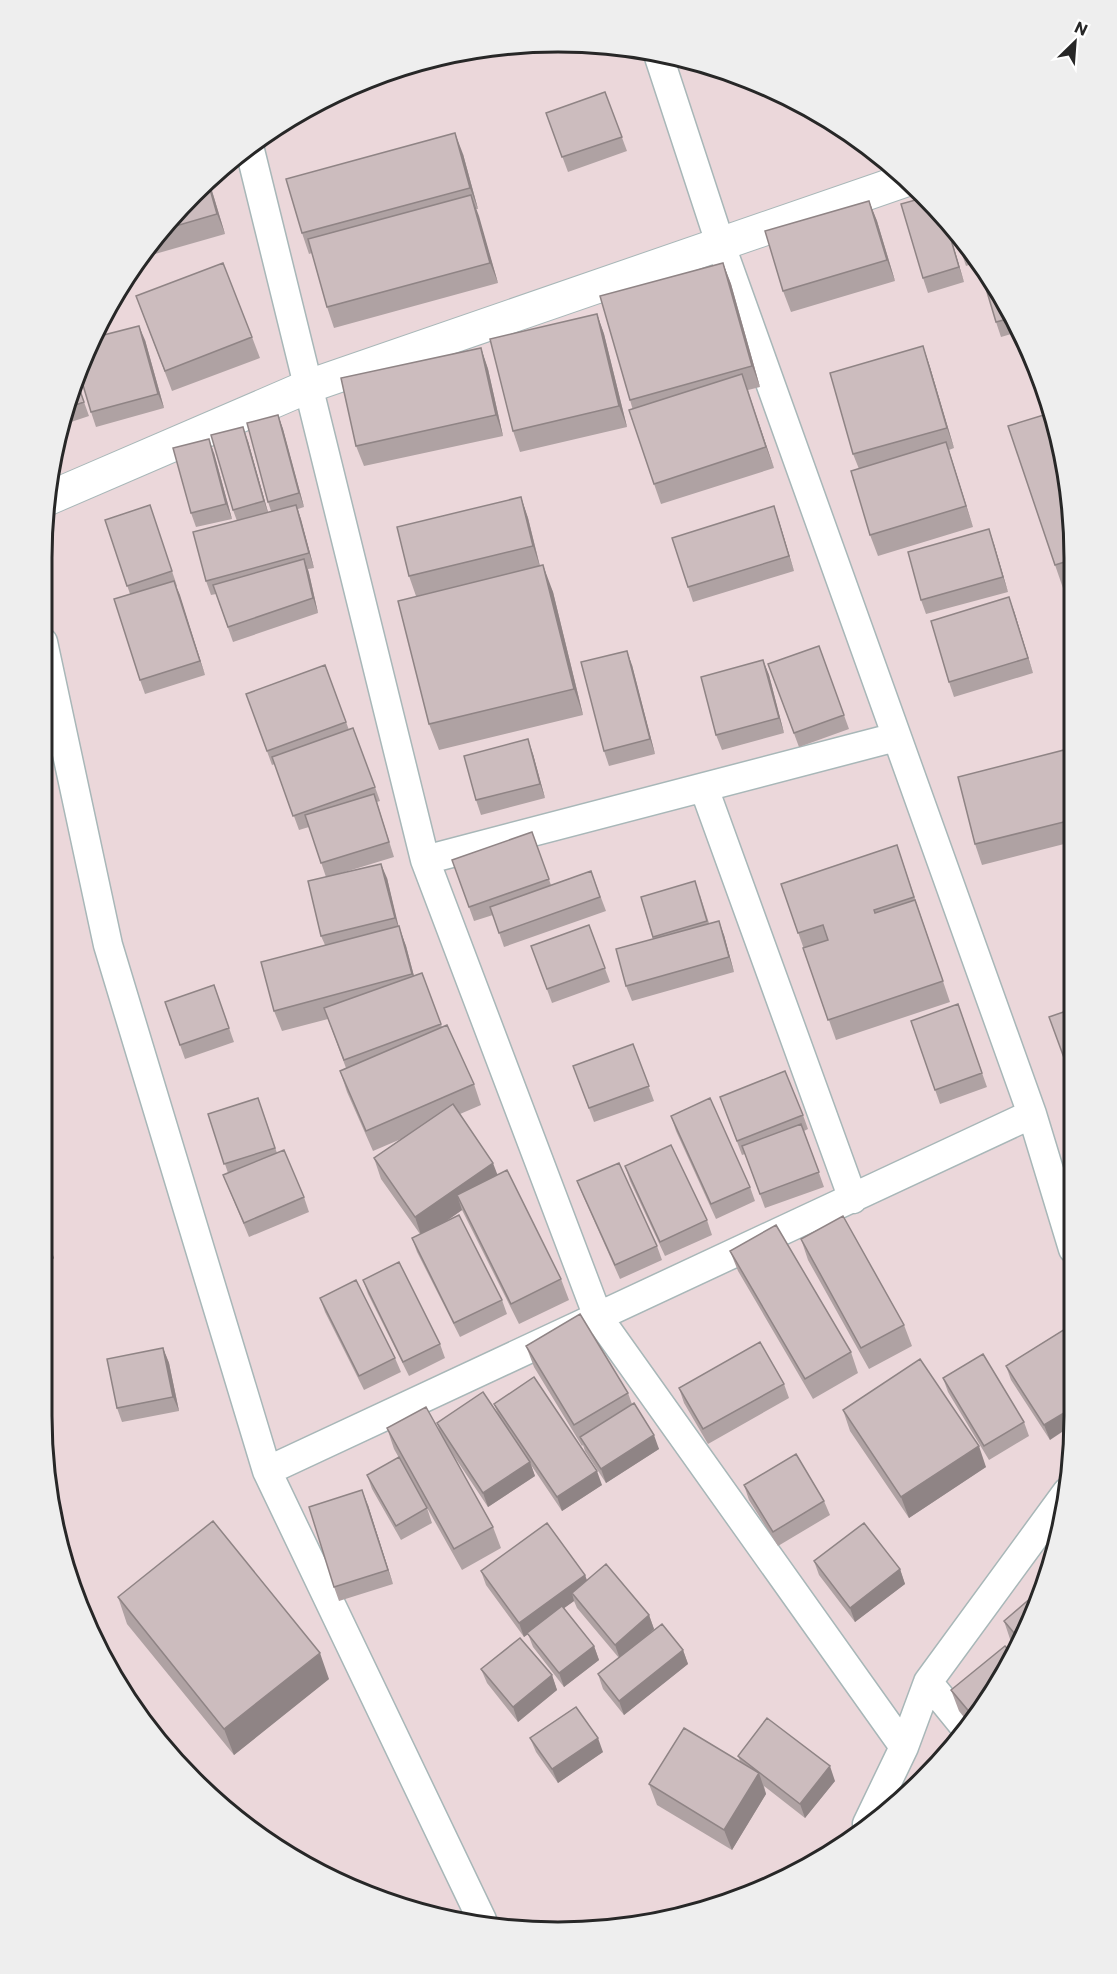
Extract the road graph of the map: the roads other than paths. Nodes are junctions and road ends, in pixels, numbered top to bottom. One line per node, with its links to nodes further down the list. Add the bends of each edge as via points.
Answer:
1 (661, 63): 4 (street)
2 (251, 156): 5 (street)
3 (897, 183): 4 (street)
4 (720, 243): 5 (street); 8 (street)
5 (309, 386): 6 (street); 10 (street)
6 (57, 495)
7 (52, 684): 15 (street, via 108,945)
8 (896, 737): 9 (street); 11 (street)
9 (704, 788): 10 (street); 12 (street)
10 (425, 860): 14 (street)
11 (1032, 1114): 12 (street); 13 (street)
12 (853, 1199): 14 (street)
13 (1064, 1219)
14 (598, 1317): 15 (street); 19 (street)
15 (267, 1471): 21 (street)
16 (1056, 1507): 17 (street)
17 (928, 1682): 18 (street); 19 (street)
18 (961, 1723)
19 (904, 1747): 20 (street)
20 (873, 1812)
21 (480, 1915)

